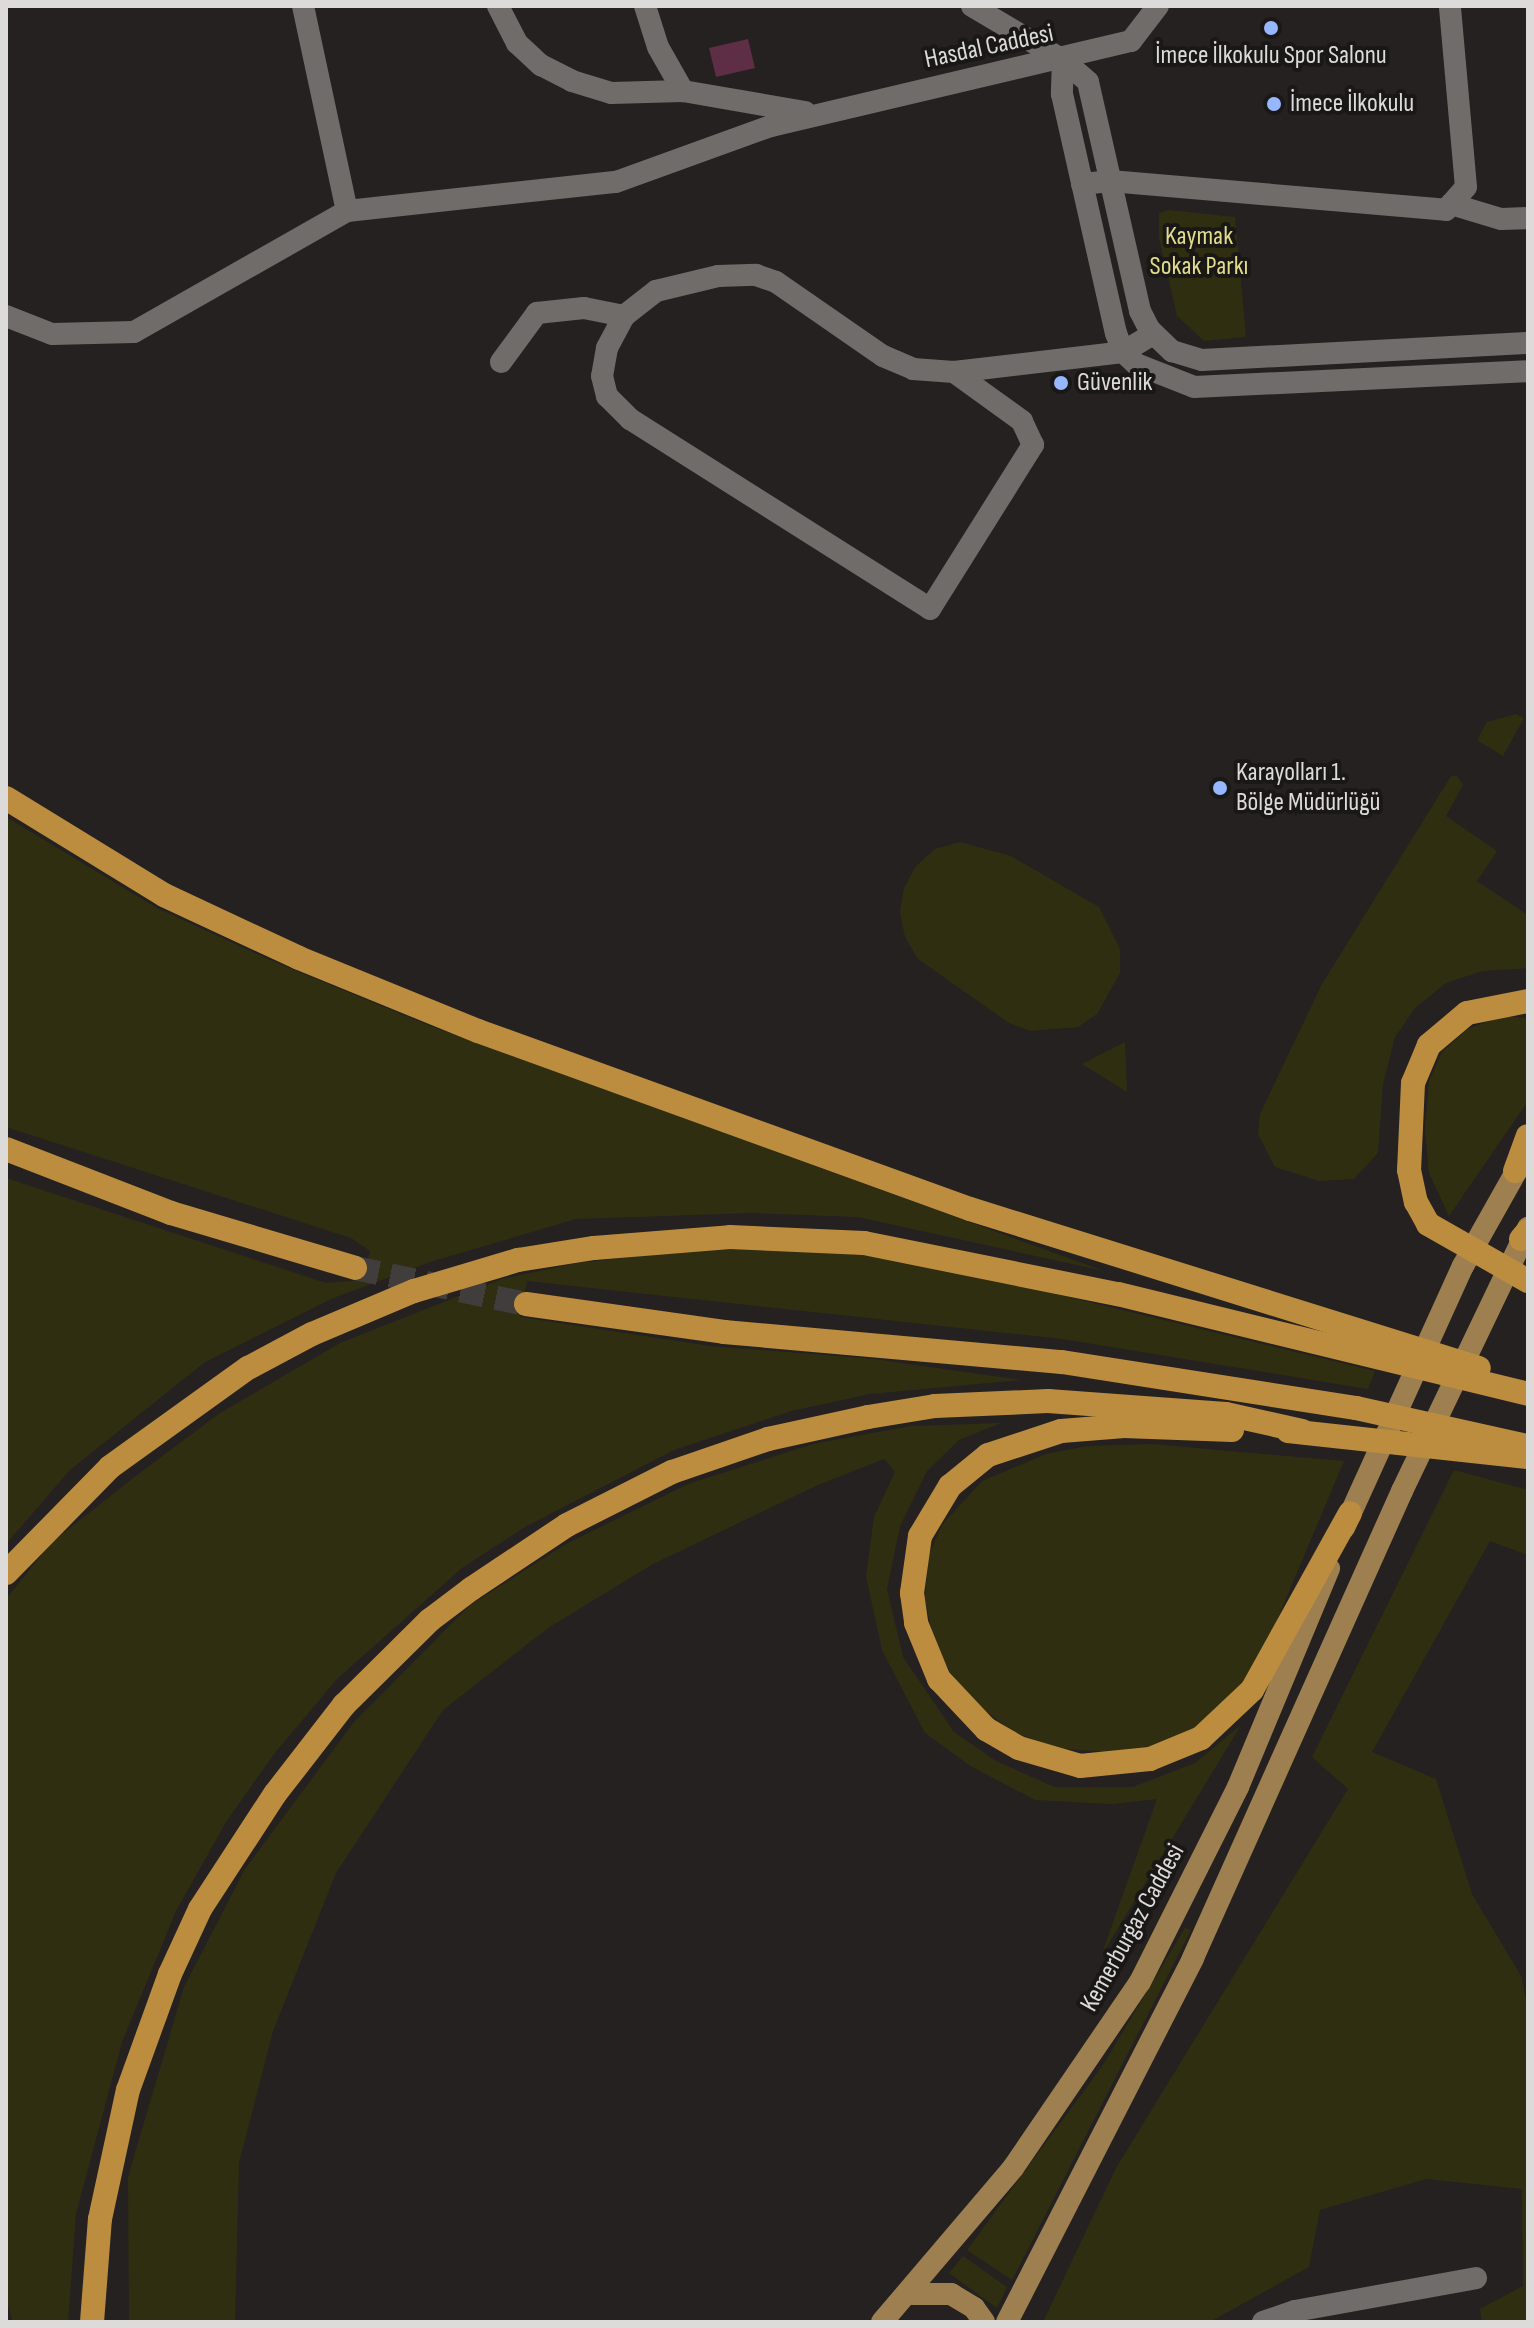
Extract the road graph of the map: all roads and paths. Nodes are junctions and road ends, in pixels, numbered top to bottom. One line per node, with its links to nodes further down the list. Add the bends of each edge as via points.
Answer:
1 (303, 6): 13 (street)
2 (498, 6): 8 (street, via 517,43 541,65 572,81 611,93)
3 (645, 6): 8 (street, via 658,47)
4 (972, 6): 7 (street)
5 (1158, 6): 7 (street, Hasdal Caddesi, via 1131,41)
6 (1450, 6): 12 (street, via 1466,187)
7 (1063, 60): 9 (street, Hasdal Caddesi); 10 (street, via 1088,82); 11 (street, via 1062,94)
8 (683, 91): 9 (street)
9 (814, 114): 13 (street, Hasdal Caddesi, via 616,182)
10 (1110, 181): 11 (street); 12 (street, via 1446,210); 17 (street, via 1140,311)
11 (1082, 184): 19 (street)
12 (1451, 204): 14 (street, via 1501,219)
13 (347, 211): 15 (street, via 134,332 52,334)
14 (1528, 218)
15 (6, 316)
16 (624, 316): 20 (street, via 584,308 537,313); 22 (street, via 656,291 718,276 756,275 807,301 883,356 913,369); 22 (street, via 607,348 602,376 607,396 623,412 930,609 1033,445 1022,421)
17 (1153, 334): 18 (street, via 1172,351 1202,360); 19 (street)
18 (1528, 343)
19 (1123, 352): 21 (street, via 1152,375 1194,387); 22 (street)
20 (501, 362)
21 (1528, 371)
22 (954, 372)
23 (6, 798): 32 (highway, via 116,869 217,922 478,1031 1034,1231 1487,1370)
24 (1528, 1001): 30 (highway, via 1467,1013 1429,1045 1413,1083 1409,1170 1416,1202 1428,1224)
25 (1528, 1136): 27 (highway)
26 (6, 1149): 29 (highway, via 171,1213)
27 (1522, 1162): 36 (main road, Kemerburgaz Caddesi, via 1452,1288)
28 (1526, 1233): 43 (main road, via 1402,1491 1206,1930)
29 (355, 1268)
30 (1528, 1281)
31 (526, 1304): 34 (highway, via 724,1332 1062,1362 1341,1405)
32 (1519, 1392): 37 (highway, via 1118,1294 864,1243 730,1237 594,1248 518,1260 414,1291 248,1368 110,1467)
33 (1302, 1431): 35 (highway); 36 (highway, via 1088,1428 1036,1436 968,1468 931,1512 914,1564 916,1623 939,1679 986,1729 1052,1760 1112,1765 1179,1749 1219,1725 1252,1690); 40 (highway, via 1226,1414 1048,1401 935,1406 817,1427 719,1455 648,1483 567,1525 471,1589 419,1630 344,1705 275,1794 200,1909 128,2090 100,2219)
34 (1528, 1446)
35 (1528, 1457)
36 (1350, 1513): 39 (main road, Kemerburgaz Caddesi, via 1238,1787 1140,1982 1013,2168)
37 (6, 1573)
38 (1476, 2278): 44 (street, via 1295,2311)
39 (909, 2294): 41 (main road, Kemerburgaz Caddesi); 42 (main road, via 951,2294 974,2308)
40 (92, 2322)
41 (882, 2322)
42 (984, 2322)
43 (1007, 2322)
44 (1263, 2322)

